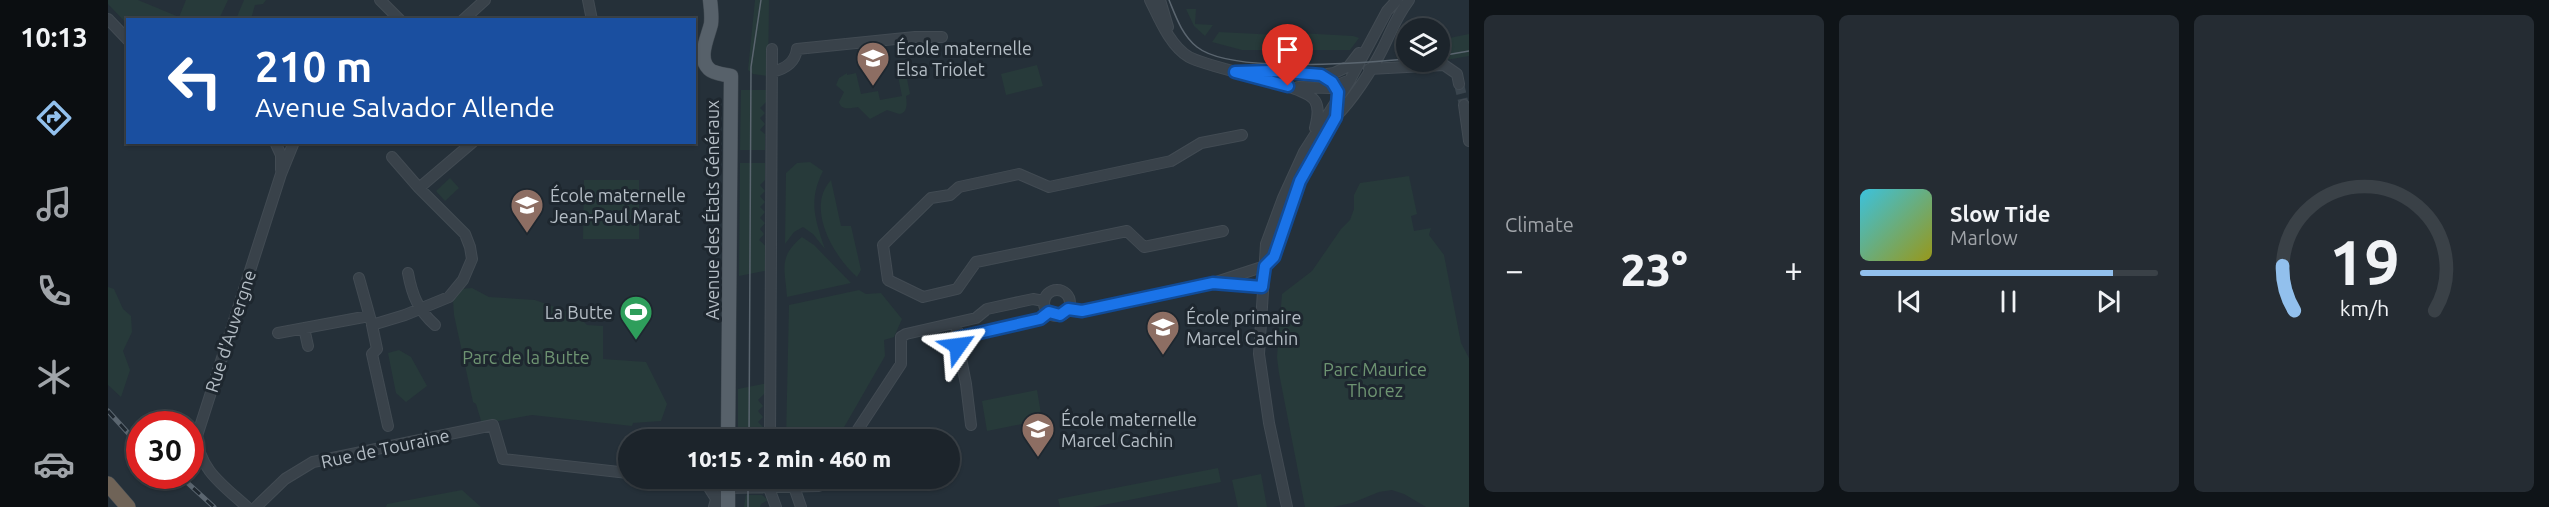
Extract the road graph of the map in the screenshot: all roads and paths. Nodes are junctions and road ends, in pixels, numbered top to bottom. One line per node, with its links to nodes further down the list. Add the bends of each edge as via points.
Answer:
1 (380, 0): 9 (street)
2 (485, 0): 10 (street)
3 (588, 0): 11 (street)
4 (710, 0): 63 (main road, Avenue des États Généraux, via 712,15 705,63 709,70 731,76)
5 (1150, 0): 16 (street)
6 (1160, 0): 16 (street)
7 (1397, 0): 13 (street)
8 (1409, 0): 18 (street, via 1391,27)
9 (398, 18)
10 (465, 18)
11 (592, 18)
12 (108, 19): 15 (street)
13 (1378, 29): 20 (street); 21 (street); 22 (street)
14 (942, 37): 23 (street, via 797,50 788,66)
15 (126, 38)
16 (1171, 39): 24 (street, via 1187,56)
17 (772, 49): 23 (street)
18 (1381, 53): 19 (street); 20 (street)
19 (1393, 68): 20 (street); 27 (street, via 1444,65 1457,74)
20 (1372, 69): 22 (street); 26 (street); 32 (street)
21 (1343, 70): 22 (street); 25 (street)
22 (1356, 70): 26 (street)
23 (772, 72): 64 (street)
24 (1235, 72): 25 (street); 28 (street)
25 (1321, 75): 29 (street)
26 (1350, 80): 29 (street); 30 (street)
27 (1459, 84)
28 (1288, 86): 29 (street); 34 (street, via 1315,101 1318,117)
29 (1335, 87): 30 (street)
30 (1338, 99): 32 (street); 34 (street)
31 (1464, 105): 35 (street)
32 (1336, 117): 45 (street, via 1300,181 1274,257)
33 (1242, 135): 44 (street, via 1201,143 1172,161 1049,187 1019,174 959,186 950,195 931,198 883,245 888,280 923,297 957,290 976,262 1128,231 1144,247)
34 (1311, 140): 45 (street, via 1266,244)
35 (1469, 141)
36 (276, 144): 40 (street, Rue d'Auvergne)
37 (283, 144): 40 (street, Rue d'Auvergne)
38 (293, 144): 42 (street, Rue d'Auvergne)
39 (471, 144): 43 (street)
40 (281, 155): 42 (street, Rue d'Auvergne)
41 (392, 157): 43 (street)
42 (281, 174): 74 (street, Rue d'Auvergne, via 197,436 201,461)
43 (419, 188): 52 (street, via 465,234 472,259 463,280 449,297)
44 (1223, 231)
45 (1265, 266): 48 (street); 49 (street)
46 (408, 273): 52 (street)
47 (359, 278): 54 (street)
48 (1213, 283): 49 (street); 51 (street, via 1082,311)
49 (1262, 287): 78 (street, via 1259,354)
50 (1044, 301): 51 (street, via 1051,291 1063,291 1070,301); 53 (street); 55 (street, via 1033,299 987,309 976,318)
51 (1068, 309): 53 (street, via 1060,315)
52 (419, 311): 54 (street); 56 (street)
53 (1049, 312): 59 (street, via 1040,319)
54 (371, 321): 57 (street); 62 (street, via 377,349 372,354)
55 (957, 324): 59 (street); 65 (street, via 902,337 901,364)
56 (435, 325)
57 (304, 328): 58 (street); 60 (street)
58 (278, 333)
59 (957, 338): 61 (street)
60 (308, 346)
61 (971, 425)
62 (388, 426)
63 (728, 429)
64 (770, 429)
65 (858, 429)
66 (618, 472): 75 (street, Rue de Touraine, via 503,459 493,425 313,462 285,478)
67 (108, 484): 73 (highway)
68 (710, 489): 72 (street)
69 (726, 489): 72 (main road)
70 (771, 489): 76 (street)
71 (795, 489): 77 (street)
72 (720, 505)
73 (128, 507)
74 (247, 507)
75 (256, 507)
76 (776, 507)
77 (801, 507)
78 (1287, 507)

